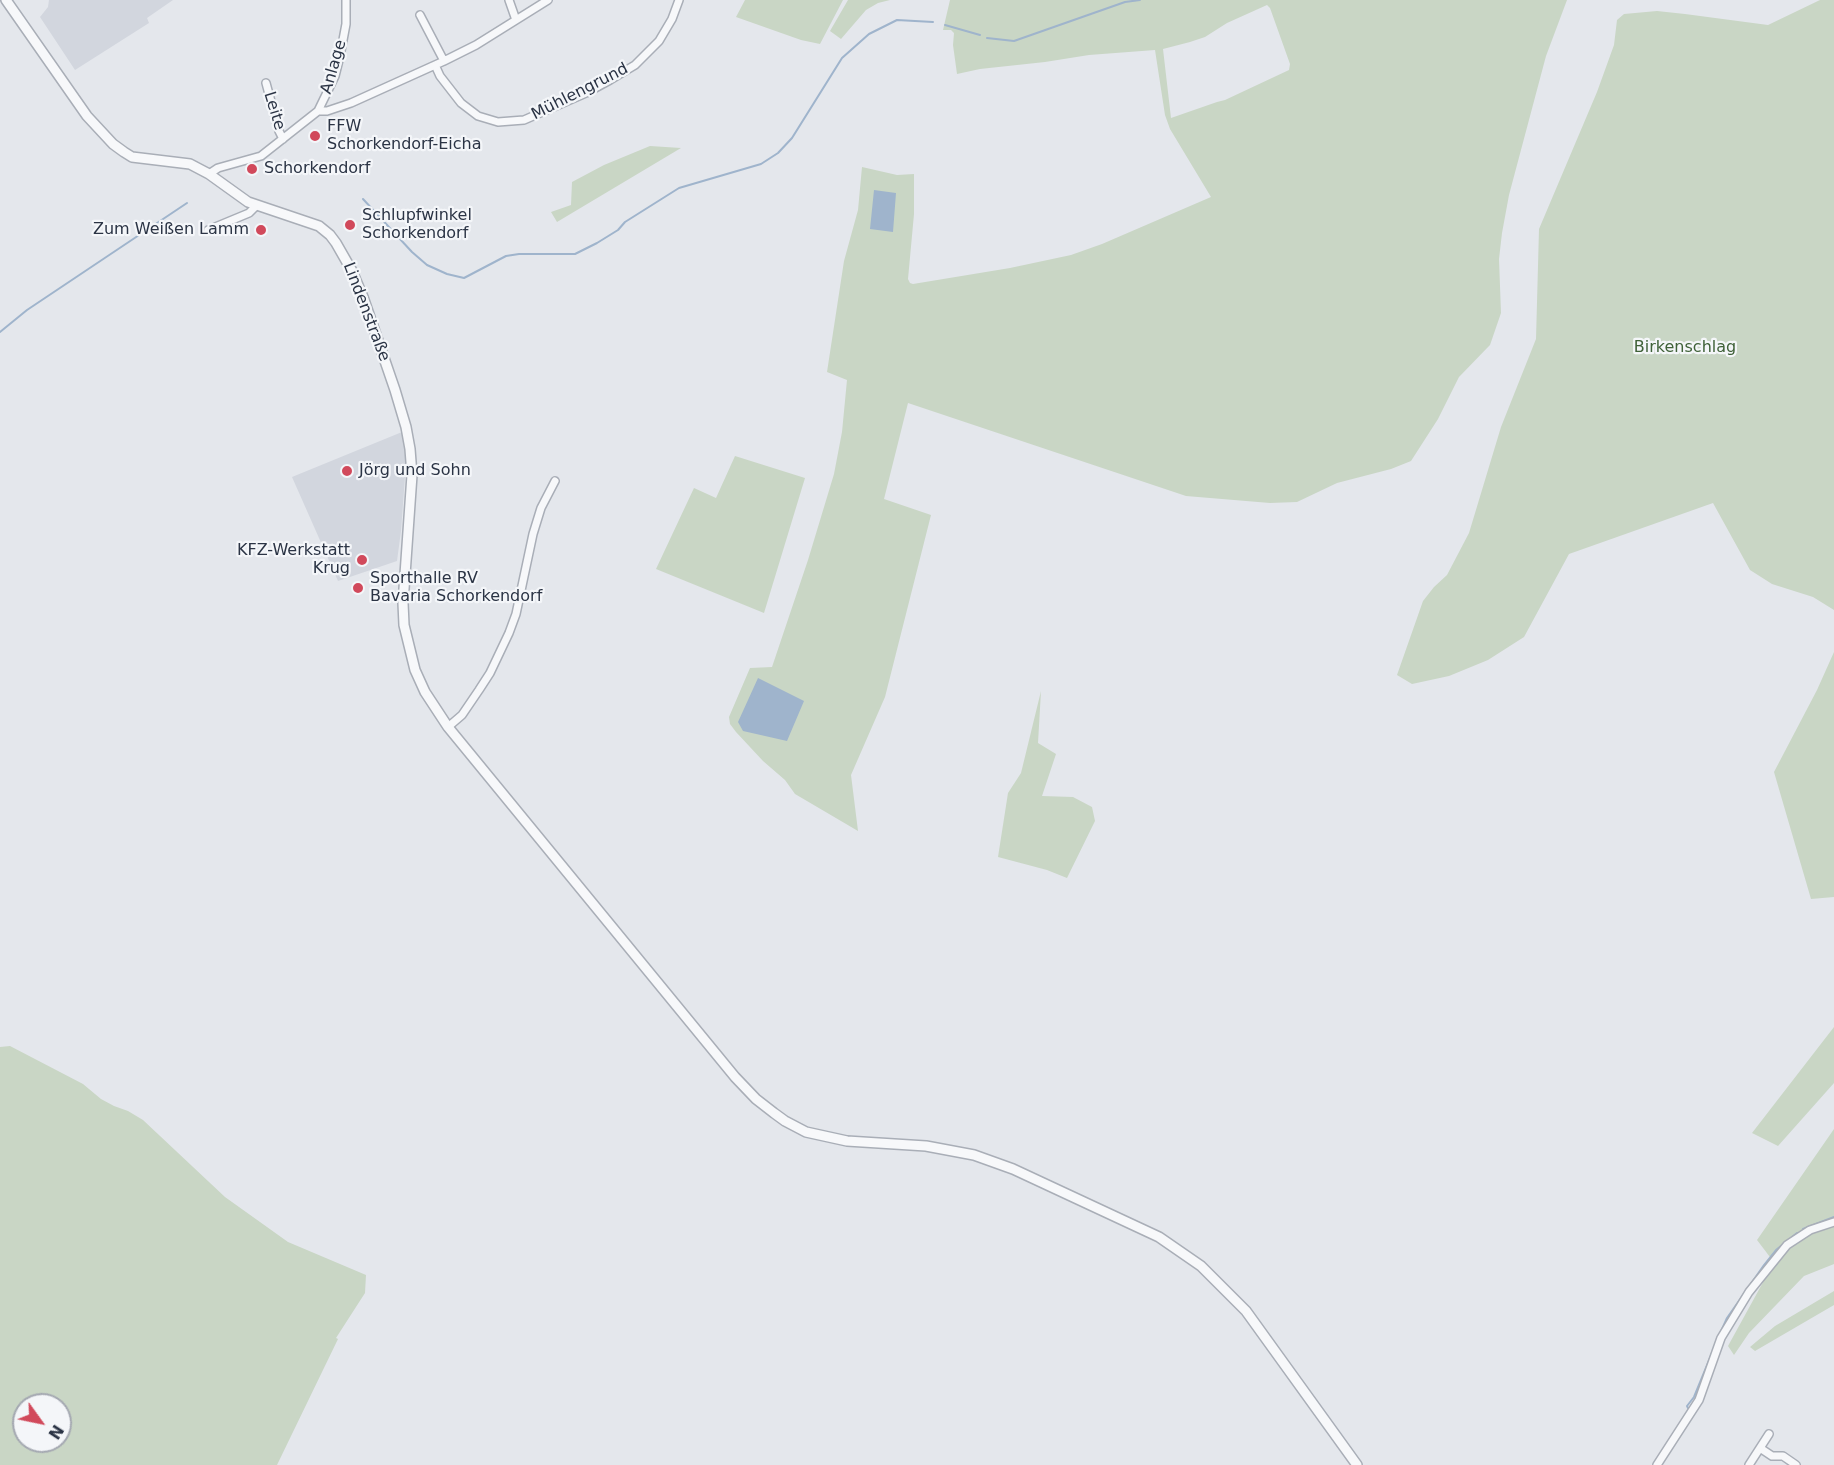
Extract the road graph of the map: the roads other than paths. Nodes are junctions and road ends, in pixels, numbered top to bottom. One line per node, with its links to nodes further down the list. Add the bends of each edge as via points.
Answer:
1 (6, 0): 7 (street, Lindenstraße)
2 (346, 0): 13 (street, Anlage, via 340,56)
3 (509, 0): 9 (street)
4 (548, 0): 9 (street)
5 (679, 0): 11 (street, Mühlengrund, via 658,41 635,64 586,93 524,120 498,122 478,116 461,103)
6 (0, 4): 7 (street)
7 (14, 11): 15 (street, Lindenstraße, via 75,99 113,144 132,156 190,164)
8 (420, 15): 10 (street)
9 (516, 20): 10 (street)
10 (444, 62): 11 (street)
11 (435, 65): 13 (street, via 351,103)
12 (266, 83): 14 (street, Leite)
13 (318, 111): 14 (street, Anlage)
14 (284, 139): 15 (street, Anlage, via 261,156)
15 (209, 174): 16 (street, Lindenstraße)
16 (256, 206): 17 (street, via 249,213); 19 (street, Lindenstraße, via 312,223 330,235 349,264 363,297 395,390 410,450 403,603 406,637 425,692)
17 (208, 230)
18 (555, 481): 19 (street, via 533,534 509,633 479,690 462,715)
19 (448, 727): 23 (street, Lindenstraße, via 756,1099 806,1132 847,1141 943,1148 993,1161 1160,1237 1216,1279 1246,1311)
20 (1834, 1222): 24 (street, via 1810,1230 1787,1245 1749,1292 1721,1338 1700,1400)
21 (1769, 1434): 22 (street)
22 (1760, 1448): 25 (street); 26 (street)
23 (1358, 1465)
24 (1657, 1465)
25 (1749, 1465)
26 (1796, 1465)

